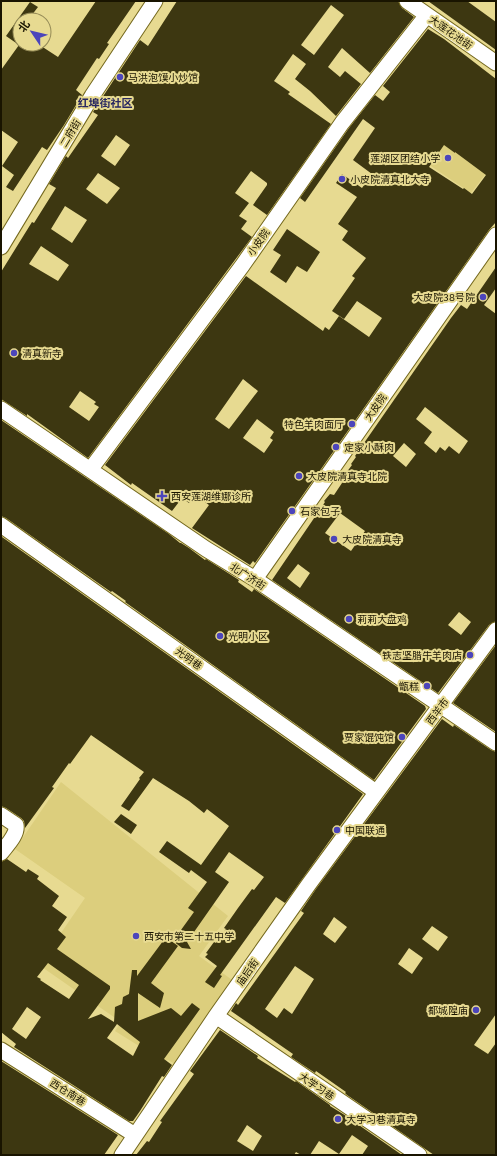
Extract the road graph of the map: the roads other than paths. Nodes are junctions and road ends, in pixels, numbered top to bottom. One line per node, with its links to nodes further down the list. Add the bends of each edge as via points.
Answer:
1 (155, 1): 6 (street, 二府街, via 92,96)
2 (407, 1): 3 (street, 大莲花池街)
3 (427, 15): 4 (street, 大莲花池街); 8 (street, 小皮院, via 342,123 242,266)
4 (496, 63)
5 (496, 235): 10 (street, 大皮院)
6 (1, 246)
7 (1, 409): 8 (street, 北广济街)
8 (90, 470): 10 (street, 北广济街)
9 (1, 525): 14 (street, 光明巷)
10 (255, 579): 12 (street, 北广济街)
11 (496, 630): 12 (street, 西羊市)
12 (441, 706): 13 (street, 北广济街); 14 (street, 西羊市)
13 (496, 743)
14 (376, 792): 17 (street, 庙后街)
15 (1, 815): 16 (street, via 16,825 16,829)
16 (1, 853)
17 (216, 1016): 19 (street, 庙后街); 21 (street, 大学习巷)
18 (1, 1050): 19 (street, 西仓南巷)
19 (135, 1135): 20 (street, 庙后街)
20 (122, 1155)
21 (419, 1155)

